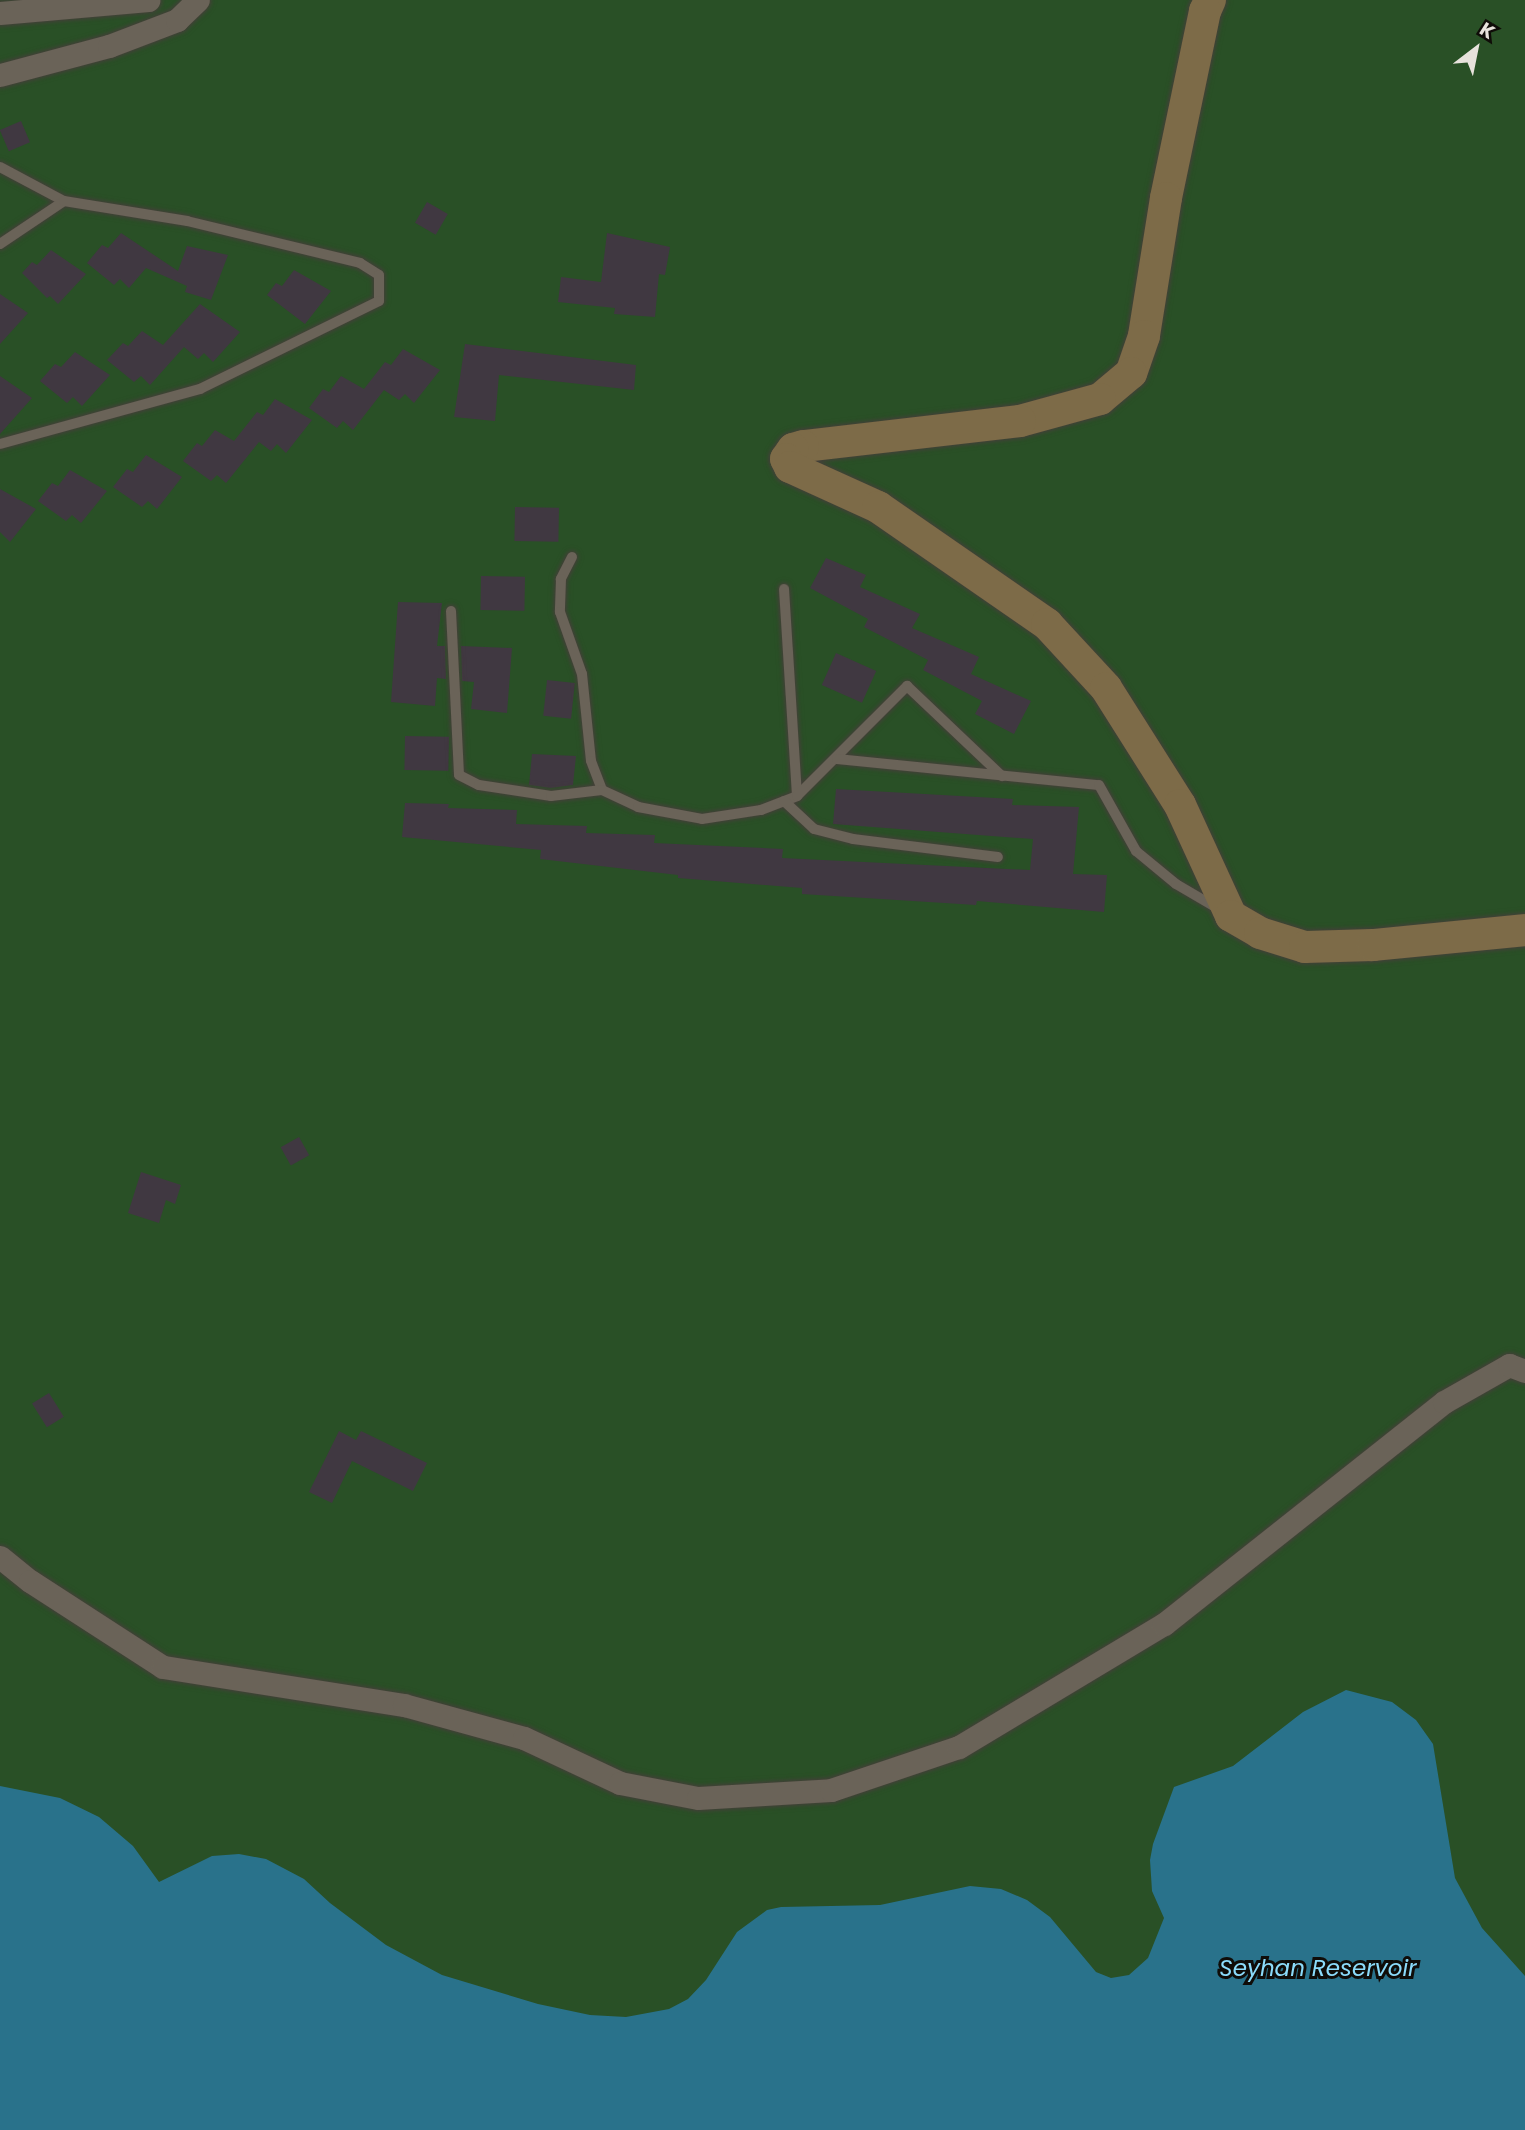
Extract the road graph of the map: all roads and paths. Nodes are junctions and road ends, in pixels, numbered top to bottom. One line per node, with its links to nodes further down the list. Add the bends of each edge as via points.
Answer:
1 (148, 0): 4 (street)
2 (198, 0): 5 (street, via 177,20 110,46)
3 (1210, 0): 19 (street, via 1166,198 1144,336 1131,373 1100,399 1020,421 803,446 793,449 786,459 790,467 878,507 1047,624 1106,688 1180,805)
4 (0, 13)
5 (0, 75)
6 (0, 167): 7 (lane)
7 (64, 201): 8 (lane); 9 (lane, via 187,221 360,263 379,275 379,301 200,389)
8 (0, 244)
9 (0, 443)
10 (572, 556): 15 (lane, via 561,579 559,612 582,674 591,761)
11 (785, 589): 16 (lane)
12 (450, 611): 15 (lane, via 459,775 479,785 551,796)
13 (837, 759): 14 (lane); 14 (lane, via 907,686); 16 (lane)
14 (1002, 776): 19 (lane, via 1099,785 1136,851 1176,884)
15 (602, 790): 17 (lane, via 638,807 702,819 761,810)
16 (797, 796): 17 (lane)
17 (783, 801): 18 (lane, via 814,829 853,839)
18 (998, 857)
19 (1231, 916): 20 (street, via 1260,933 1305,947)
20 (1525, 930)
21 (1525, 1371): 22 (street, via 1509,1365 1444,1402 1164,1624 959,1747 831,1790 698,1798 621,1783 524,1738 404,1706 163,1667)
22 (0, 1557)

